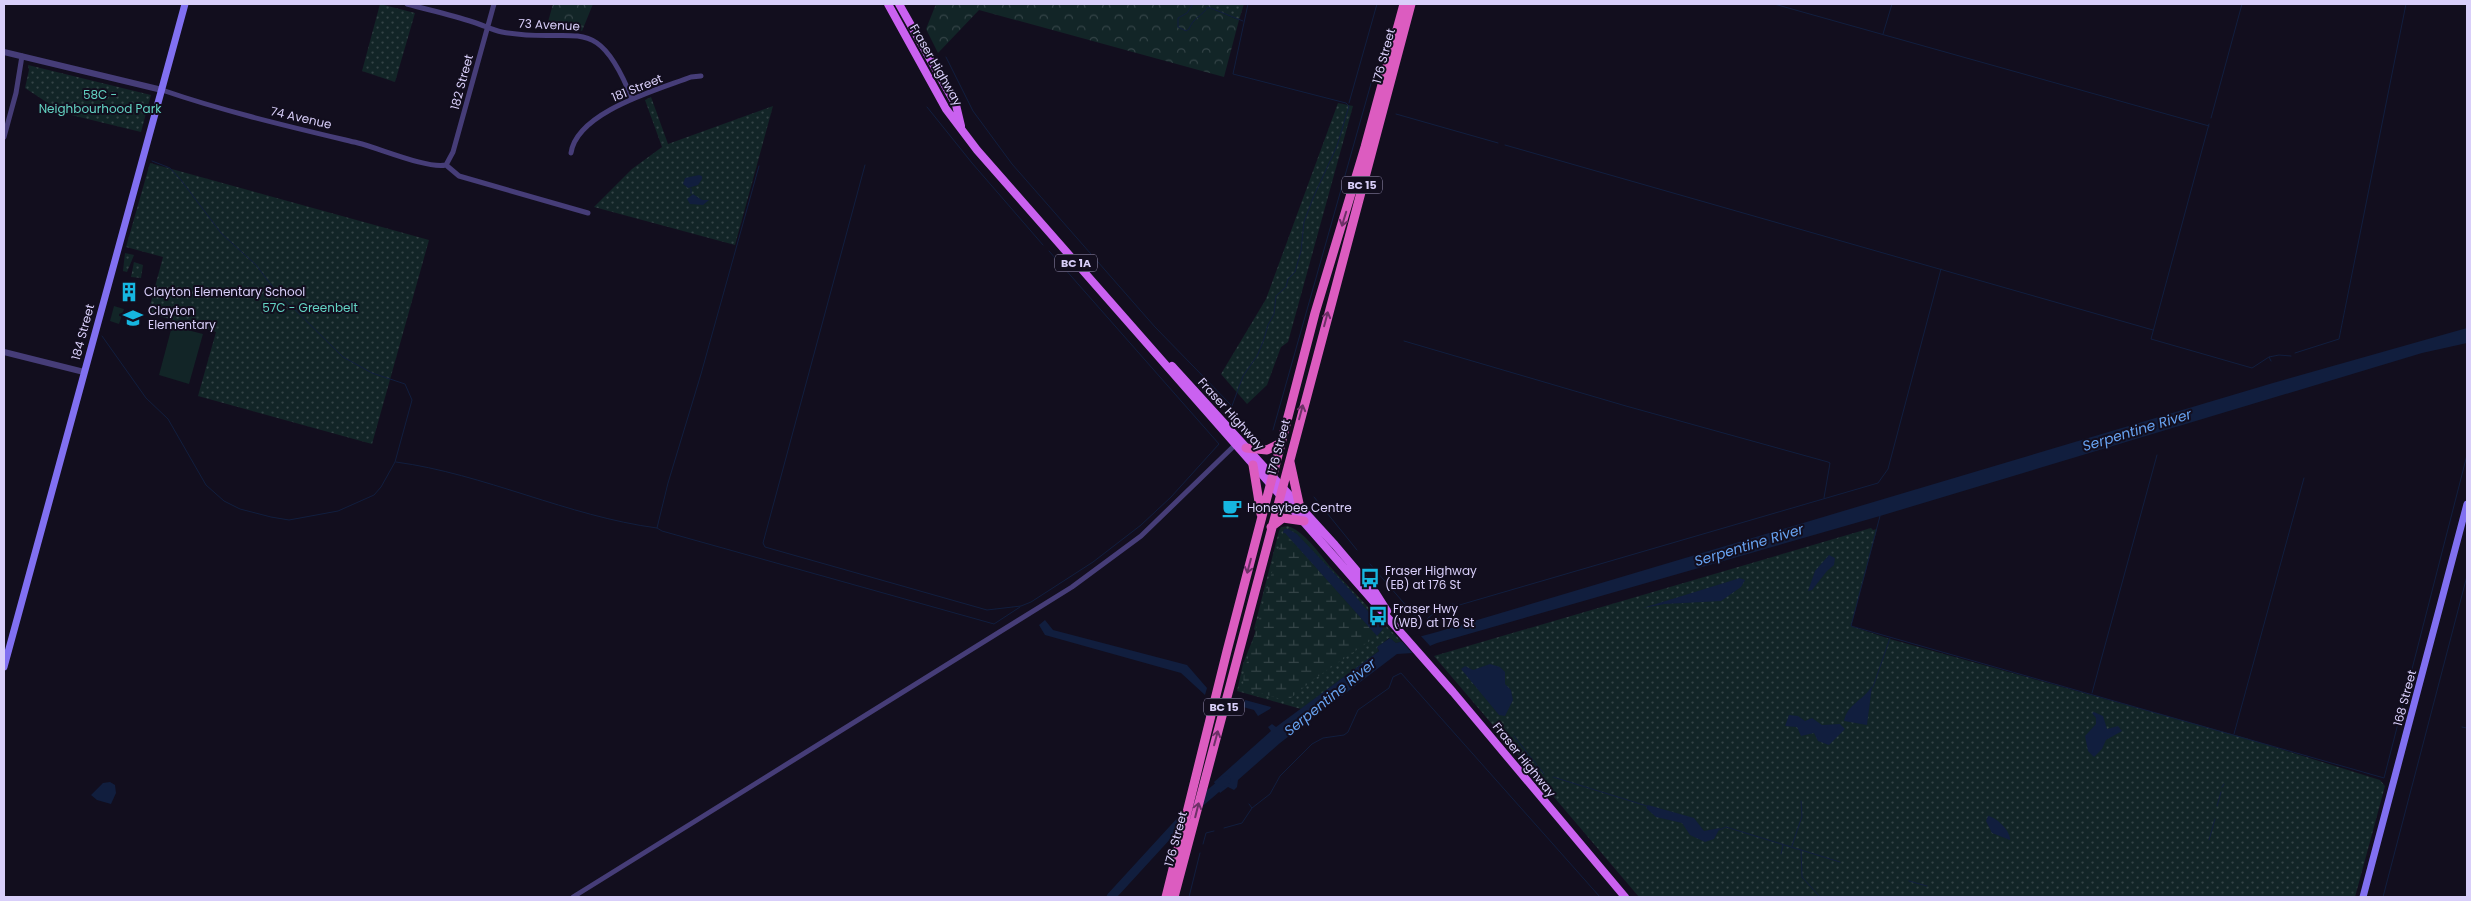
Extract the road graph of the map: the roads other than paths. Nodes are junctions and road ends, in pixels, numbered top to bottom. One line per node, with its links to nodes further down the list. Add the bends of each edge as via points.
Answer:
1 (185, 4): 12 (main road, 184 Street)
2 (407, 4): 8 (street, 73 Avenue)
3 (494, 4): 8 (street, 182 Street)
4 (888, 4): 15 (main road, Fraser Highway / BC 1A, via 946,109)
5 (899, 4): 15 (main road, Fraser Highway, via 956,105)
6 (1404, 4): 22 (highway, BC 15, one-way to 22)
7 (1411, 4): 25 (highway, 176 Street / BC 15, one-way to 7)
8 (487, 27): 13 (street, 73 Avenue, via 526,35 574,34 594,41 604,47 613,59); 17 (street, 182 Street, via 453,152)
9 (4, 52): 10 (street, 74 Avenue)
10 (22, 56): 12 (street, 74 Avenue); 14 (street)
11 (701, 76): 13 (street, 181 Street)
12 (162, 90): 17 (street, 74 Avenue, via 288,128 357,143 433,165); 20 (main road, 184 Street)
13 (632, 98): 16 (street, 181 Street, via 592,123 573,143)
14 (4, 137)
15 (966, 137): 21 (main road, Fraser Highway / BC 1A)
16 (571, 153)
17 (446, 165): 18 (street, 74 Avenue, via 458,176)
18 (588, 213)
19 (4, 352): 20 (street)
20 (84, 372): 35 (main road, 184 Street)
21 (1188, 386): 23 (main road, Fraser Highway / BC 1A); 24 (main road, Fraser Highway / BC 1A); 27 (main road)
22 (1281, 443): 24 (highway, via 1267,450); 27 (highway, 176 Street / BC 15)
23 (1235, 445): 26 (main road, Fraser Highway / BC 1A); 36 (street, via 1153,526 1092,573)
24 (1246, 448): 27 (main road, Fraser Highway / BC 1A)
25 (1289, 458): 28 (highway, 176 Street / BC 15); 30 (highway)
26 (1253, 465): 27 (main road, Fraser Highway / BC 1A); 31 (highway)
27 (1272, 481): 28 (main road, Fraser Highway / BC 1A); 31 (highway, 176 Street / BC 15)
28 (1281, 491): 30 (main road, Fraser Highway); 32 (main road, Fraser Highway); 33 (highway, 176 Street / BC 15)
29 (2467, 504): 40 (main road, 168 Street)
30 (1300, 508): 34 (main road, Fraser Highway, via 1375,592)
31 (1262, 518): 37 (highway, 176 Street / BC 15, one-way to 37)
32 (1304, 521): 33 (highway, via 1283,518); 34 (main road, Fraser Highway)
33 (1271, 528): 38 (highway, 176 Street / BC 15, one-way to 33)
34 (1405, 637): 39 (main road, Fraser Highway)
35 (4, 667)
36 (573, 897)
37 (1166, 897)
38 (1174, 897)
39 (1625, 897)
40 (2363, 897)

